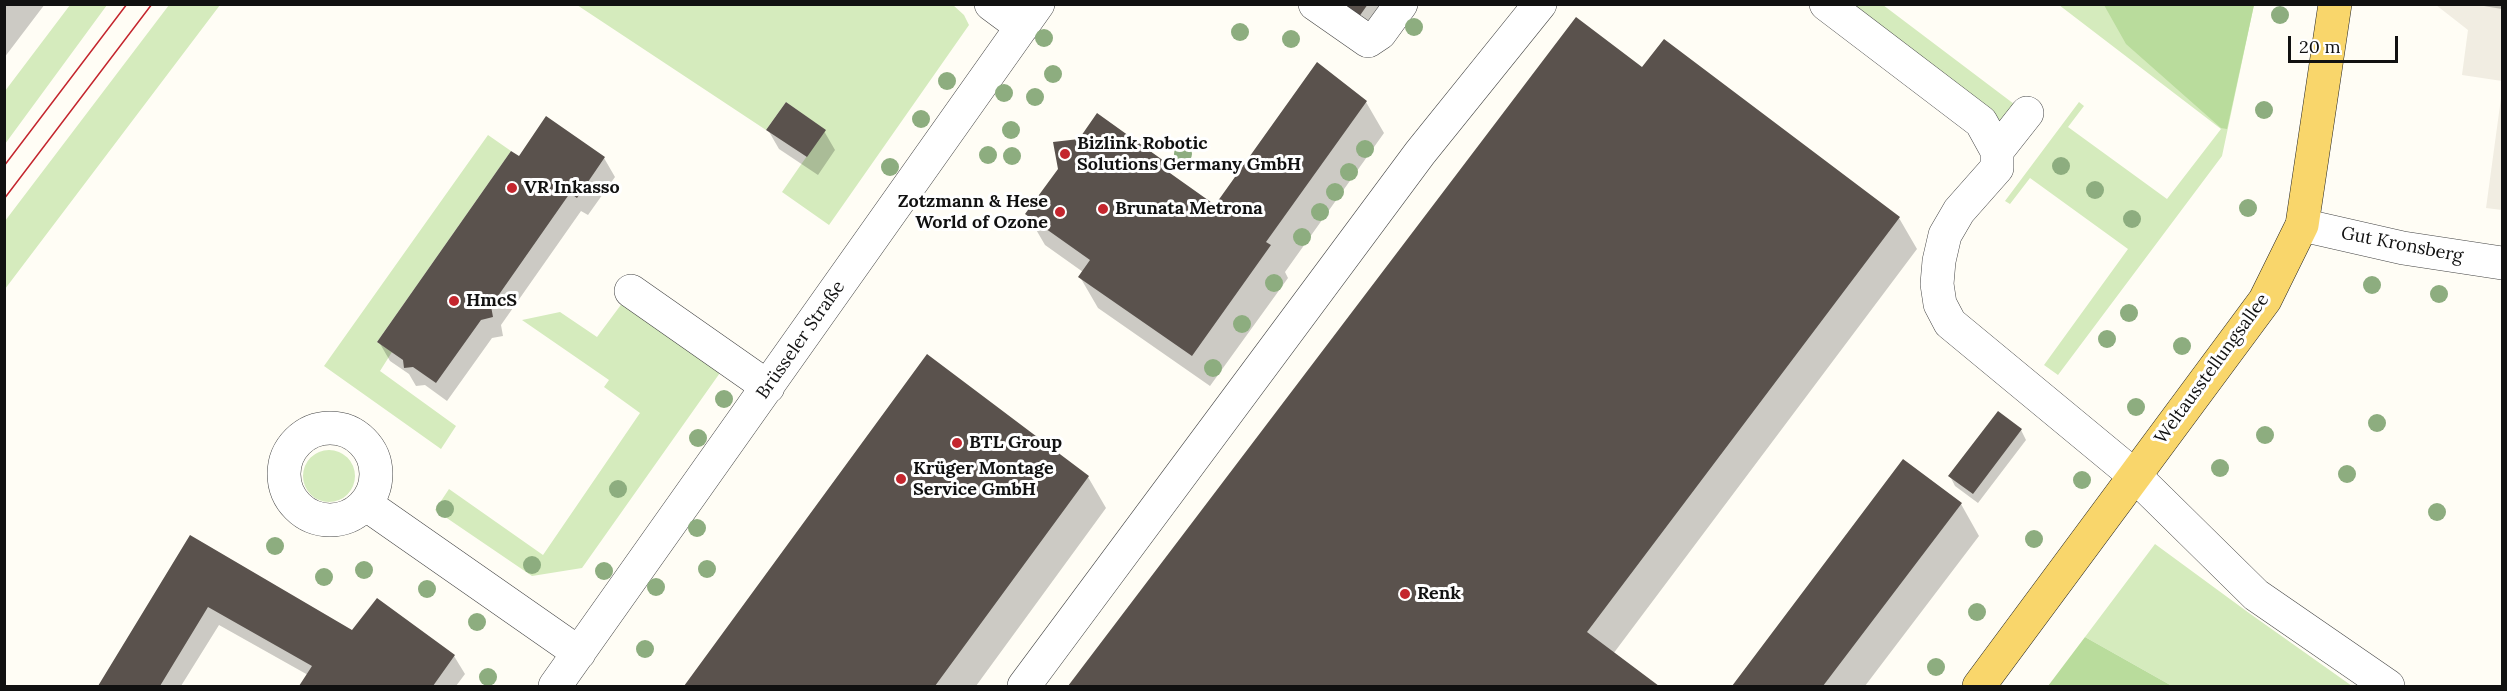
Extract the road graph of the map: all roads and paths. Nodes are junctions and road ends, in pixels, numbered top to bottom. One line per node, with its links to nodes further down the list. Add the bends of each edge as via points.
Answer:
1 (991, 4): 7 (street, Brüsseler Straße)
2 (1315, 4): 3 (street, via 1368,41 1380,33)
3 (1401, 4)
4 (1540, 4): 18 (street, via 1420,153)
5 (1826, 4): 9 (street, via 1982,122)
6 (2335, 4): 10 (main road, Weltausstellungsallee)
7 (1030, 16): 13 (street, Brüsseler Straße)
8 (2027, 113): 9 (street)
9 (1997, 151): 14 (street, via 1997,168 1959,211 1945,235 1937,284 1940,304 1955,329)
10 (2302, 225): 11 (street, Gut Kronsberg, via 2403,248); 14 (main road, Weltausstellungsallee, via 2265,300)
11 (2502, 262)
12 (631, 291): 13 (street)
13 (768, 387): 16 (street, Brüsseler Straße)
14 (2135, 476): 19 (main road, Weltausstellungsallee); 20 (street, via 2256,595)
15 (367, 505): 16 (street)
16 (579, 653): 17 (street, Brüsseler Straße)
17 (555, 687)
18 (1024, 687)
19 (1979, 687)
20 (2388, 687)

